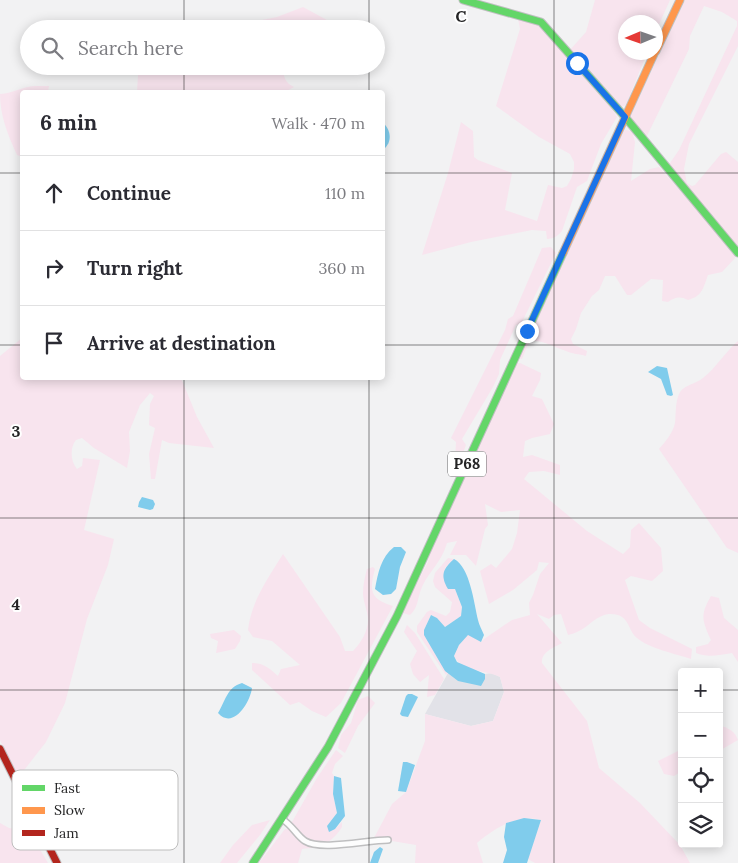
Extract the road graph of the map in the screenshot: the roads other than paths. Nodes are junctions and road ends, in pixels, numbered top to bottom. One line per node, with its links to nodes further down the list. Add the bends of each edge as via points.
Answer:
1 (463, 0): 5 (main road, via 541,22)
2 (680, 0): 3 (main road, P68)
3 (663, 35)
4 (651, 60): 5 (main road, P68)
5 (625, 117): 6 (main road); 9 (main road, P68, via 397,616 328,747)
6 (738, 253)
7 (0, 749): 8 (main road)
8 (12, 773)
9 (282, 819): 10 (street, via 312,844); 13 (main road, P68)
10 (388, 840)
11 (50, 850): 12 (main road)
12 (57, 863)
13 (253, 863)

